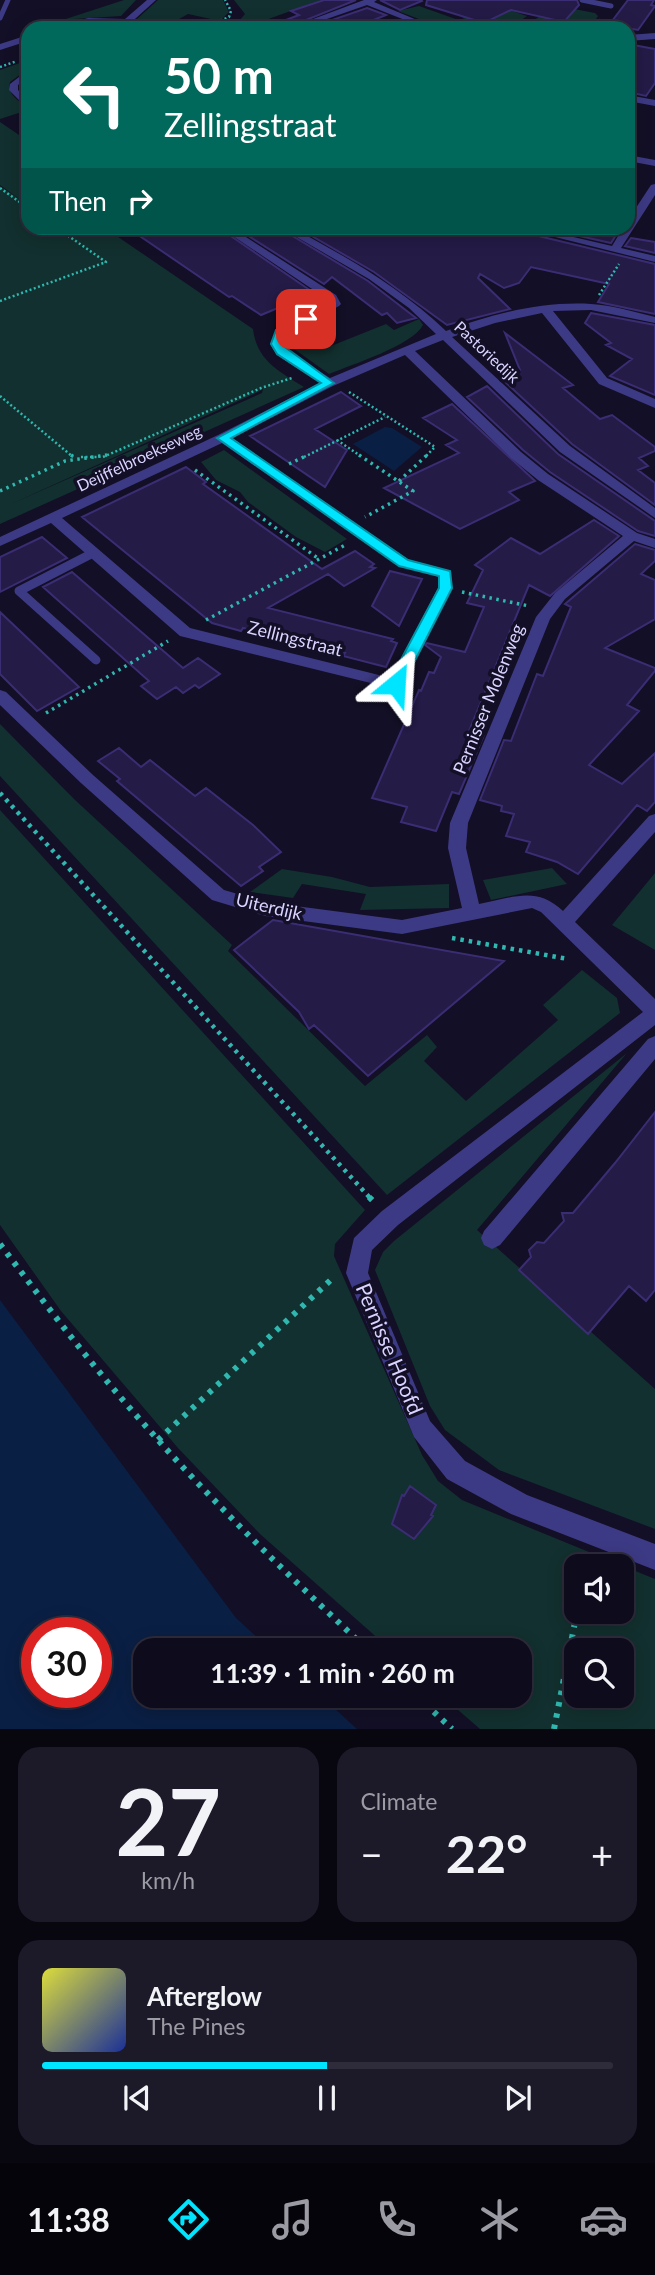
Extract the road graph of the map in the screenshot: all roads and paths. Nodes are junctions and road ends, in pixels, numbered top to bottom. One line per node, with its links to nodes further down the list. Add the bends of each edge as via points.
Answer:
1 (8, 0): 7 (lane)
2 (152, 0): 10 (street)
3 (225, 0): 11 (path, via 231,11)
4 (582, 0): 6 (lane)
5 (370, 1): 12 (street); 13 (street)
6 (611, 6)
7 (0, 18)
8 (84, 21): 9 (street)
9 (108, 21)
10 (130, 21)
11 (222, 21)
12 (313, 21)
13 (416, 21)
14 (655, 36): 15 (street)
15 (635, 37)
16 (21, 40): 17 (street)
17 (0, 47)
18 (21, 79): 19 (street, via 13,84)
19 (21, 96)
20 (635, 99): 21 (street)
21 (655, 103)
22 (635, 159): 23 (street)
23 (655, 163)
24 (655, 187): 27 (street)
25 (0, 188): 26 (path)
26 (21, 203)
27 (635, 218)
28 (67, 235): 36 (path, via 106,262)
29 (237, 235): 42 (street, via 332,297 335,304 287,327 277,338 281,352)
30 (298, 235): 40 (street, Pastoriedijk, via 373,277)
31 (553, 235): 33 (street)
32 (624, 235): 33 (street)
33 (614, 250): 34 (street)
34 (626, 253): 35 (street); 37 (path)
35 (655, 259)
36 (0, 301)
37 (592, 307): 38 (street, Deijffelbroekseweg); 39 (street, Deijffelbroekseweg)
38 (545, 309): 40 (street, Deijffelbroekseweg); 45 (street, via 603,381)
39 (655, 320)
40 (444, 336): 41 (street, Deijffelbroekseweg); 54 (street, Pastoriedijk, via 565,449)
41 (407, 350): 43 (street, Deijffelbroekseweg); 57 (street, via 543,478)
42 (310, 372): 43 (street); 49 (path, via 261,388 102,457)
43 (328, 383): 46 (path); 47 (street, Deijffelbroekseweg)
44 (0, 396): 49 (path)
45 (655, 404)
46 (386, 417): 48 (path); 52 (path, via 435,447)
47 (223, 438): 50 (street, Deijffelbroekseweg); 51 (street)
48 (337, 440): 51 (path); 52 (path)
49 (74, 457): 53 (path)
50 (178, 458): 55 (street, Deijffelbroekseweg); 61 (path)
51 (273, 472): 56 (street)
52 (399, 481): 56 (path, via 413,491)
53 (0, 491)
54 (655, 514)
55 (52, 518): 58 (street, Deijffelbroekseweg); 60 (street, Zellingstraat)
56 (350, 525): 62 (street, via 404,563 446,574)
57 (632, 536): 59 (street); 63 (street, Pernisser Molenweg)
58 (0, 542)
59 (655, 544)
60 (93, 553): 62 (street, Zellingstraat, via 185,632 396,684); 64 (lane, via 19,591)
61 (319, 559)
62 (445, 588): 63 (path)
63 (547, 610): 68 (street, Pernisser Molenweg, via 459,823 457,848)
64 (96, 660)
65 (0, 696): 68 (street, Uiterdijk, via 218,895 265,909 402,927)
66 (0, 793): 74 (path)
67 (655, 821): 69 (street)
68 (472, 912): 69 (street, Uiterdijk, via 533,901)
69 (563, 923): 72 (street, Uiterdijk)
70 (448, 937): 71 (path)
71 (568, 959)
72 (655, 1012): 74 (street, Pernisse Hoofd)
73 (655, 1045): 75 (street)
74 (390, 1218): 79 (street, Pernisse Hoofd, via 362,1245 357,1273 422,1429 456,1470 520,1505)
75 (492, 1238)
76 (0, 1244): 78 (path, via 60,1325)
77 (334, 1277): 78 (path)
78 (158, 1440): 81 (path)
79 (655, 1557)
80 (575, 1624): 84 (path)
81 (355, 1638)
82 (429, 1708): 83 (path)
83 (452, 1729)
84 (554, 1729)

